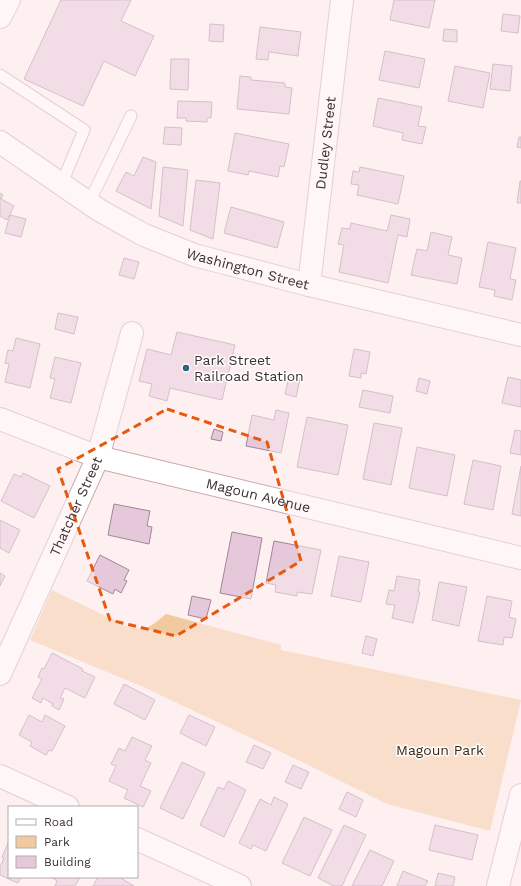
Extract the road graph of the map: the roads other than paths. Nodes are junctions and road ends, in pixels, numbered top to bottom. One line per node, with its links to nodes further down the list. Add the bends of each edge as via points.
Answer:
1 (9, 0): 3 (street)
2 (342, 0): 9 (street, Dudley Street)
3 (0, 17)
4 (0, 75): 7 (lane, via 84,130)
5 (131, 116): 8 (lane)
6 (0, 142): 7 (street, Washington Street)
7 (62, 184): 8 (street, Washington Street)
8 (89, 203): 9 (street, Washington Street, via 144,235 194,255)
9 (308, 285): 11 (street, Washington Street)
10 (132, 333): 13 (street, Thatcher Street)
11 (521, 336)
12 (0, 419): 13 (street, Magoun Avenue)
13 (98, 457): 14 (street, Magoun Avenue); 15 (street, Thatcher Street)
14 (521, 558)
15 (0, 674)
16 (0, 776): 18 (street)
17 (521, 799): 21 (street)
18 (66, 806)
19 (138, 839): 20 (street)
20 (234, 885)
21 (498, 886)

